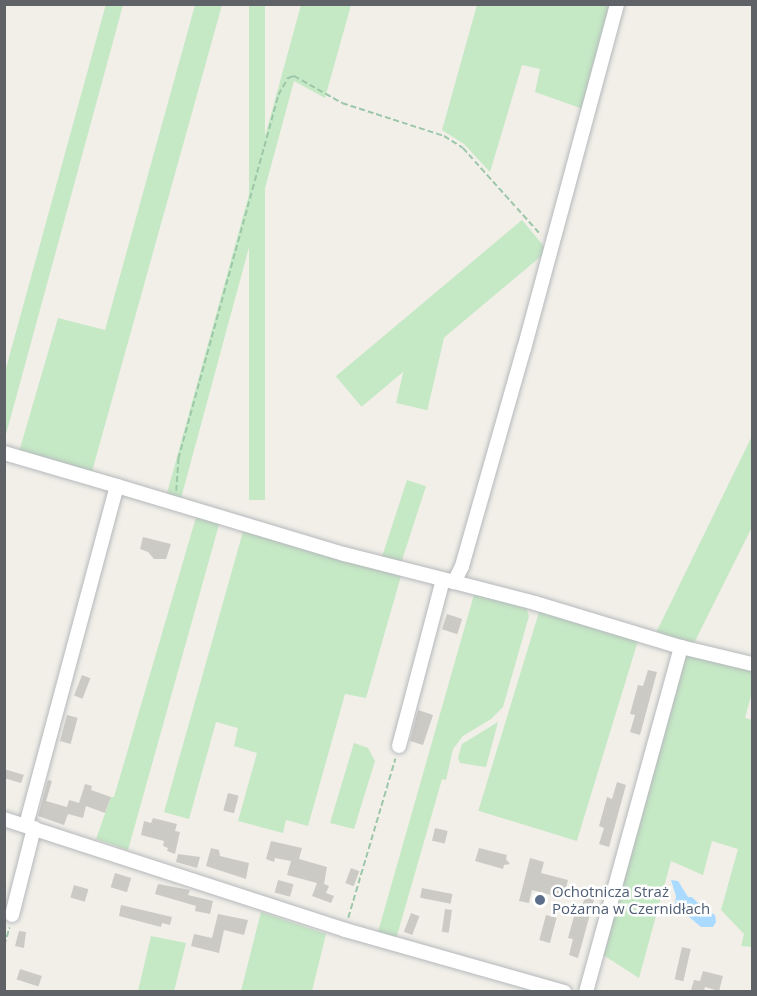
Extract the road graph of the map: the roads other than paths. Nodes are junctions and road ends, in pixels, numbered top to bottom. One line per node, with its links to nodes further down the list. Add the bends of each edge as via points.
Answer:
1 (617, 4): 4 (street, via 462,566)
2 (4, 453): 3 (street)
3 (117, 486): 4 (street); 9 (street)
4 (448, 581): 5 (street); 7 (street)
5 (681, 647): 6 (street); 12 (street)
6 (753, 664)
7 (399, 746)
8 (4, 819): 9 (street)
9 (30, 827): 10 (street); 11 (street, via 345,930)
10 (12, 915)
11 (564, 992)
12 (586, 992)

